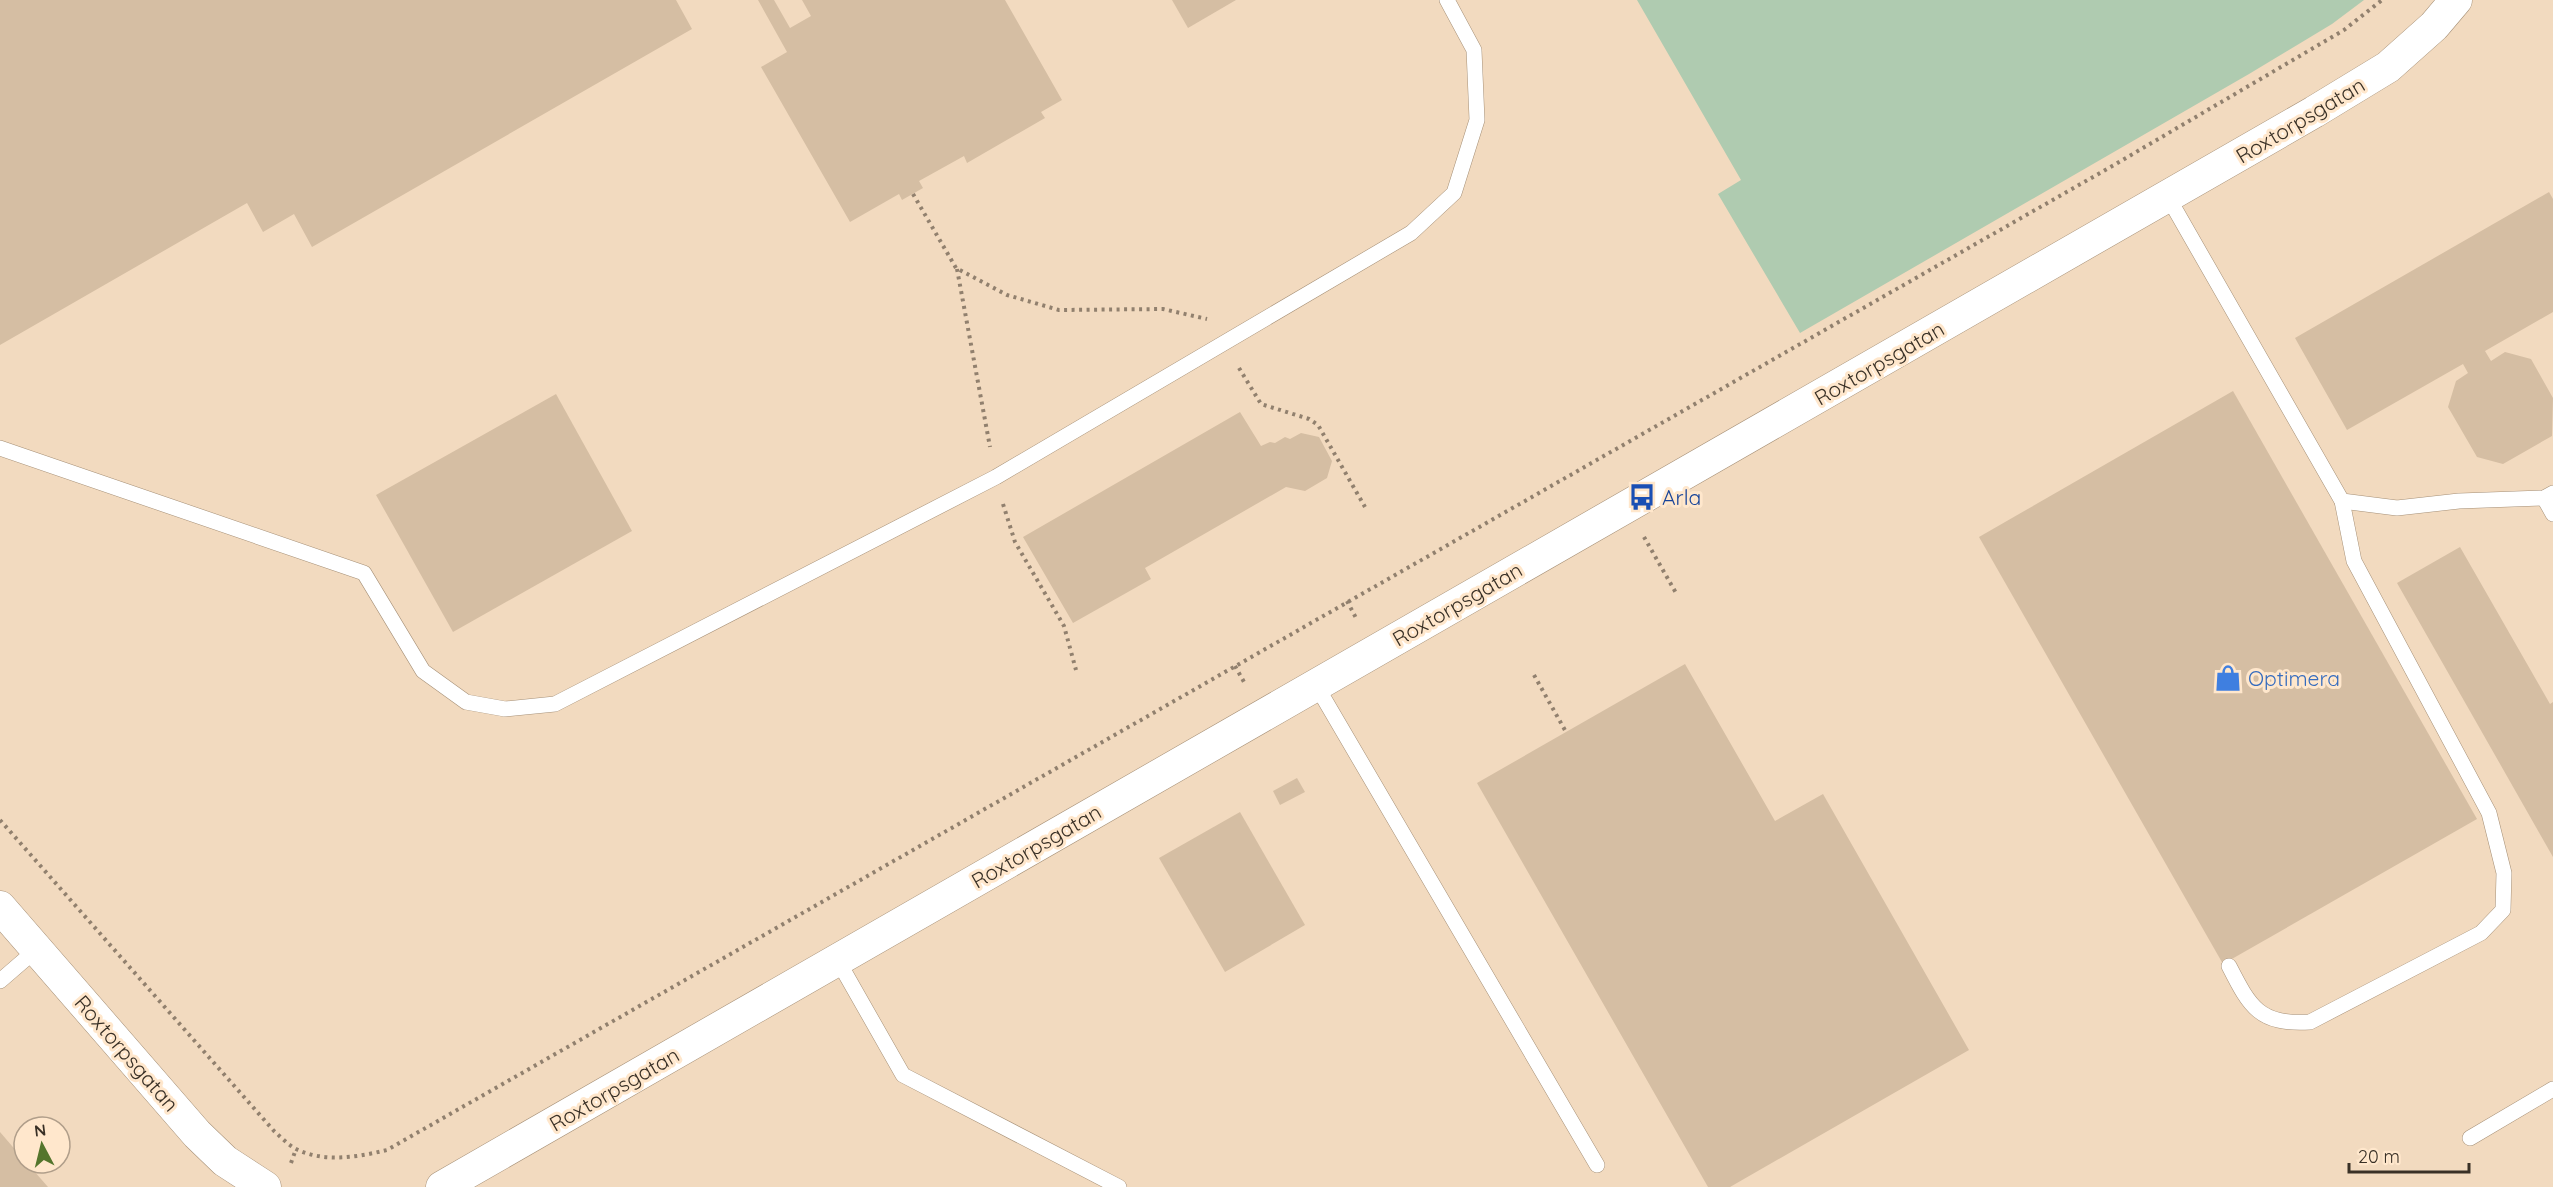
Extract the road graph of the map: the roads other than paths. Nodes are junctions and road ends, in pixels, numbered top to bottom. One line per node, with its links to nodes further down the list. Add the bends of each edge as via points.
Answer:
1 (1447, 0): 4 (lane, via 1474,51 1477,120 1454,193 1412,232 996,477 555,704 505,709 466,702 423,671 364,573)
2 (2456, 0): 3 (street, Roxtorpsgatan, via 2434,26 2388,67)
3 (2168, 197): 6 (lane); 8 (street, Roxtorpsgatan)
4 (0, 448)
5 (2549, 496): 6 (lane, via 2397,507); 7 (lane)
6 (2342, 501): 12 (lane, via 2354,561 2489,813 2504,873 2503,910 2481,933 2310,1022 2288,1023 2247,1002)
7 (2553, 514)
8 (1316, 685): 11 (street, Roxtorpsgatan); 16 (lane)
9 (0, 907): 10 (street, Roxtorpsgatan)
10 (37, 949): 13 (lane); 17 (street, Roxtorpsgatan, via 197,1134 225,1161)
11 (837, 959): 18 (street, Roxtorpsgatan); 19 (lane, via 903,1075)
12 (2229, 966)
13 (0, 981)
14 (2553, 1089): 15 (lane)
15 (2470, 1138)
16 (1597, 1165)
17 (265, 1187)
18 (442, 1187)
19 (1119, 1187)

